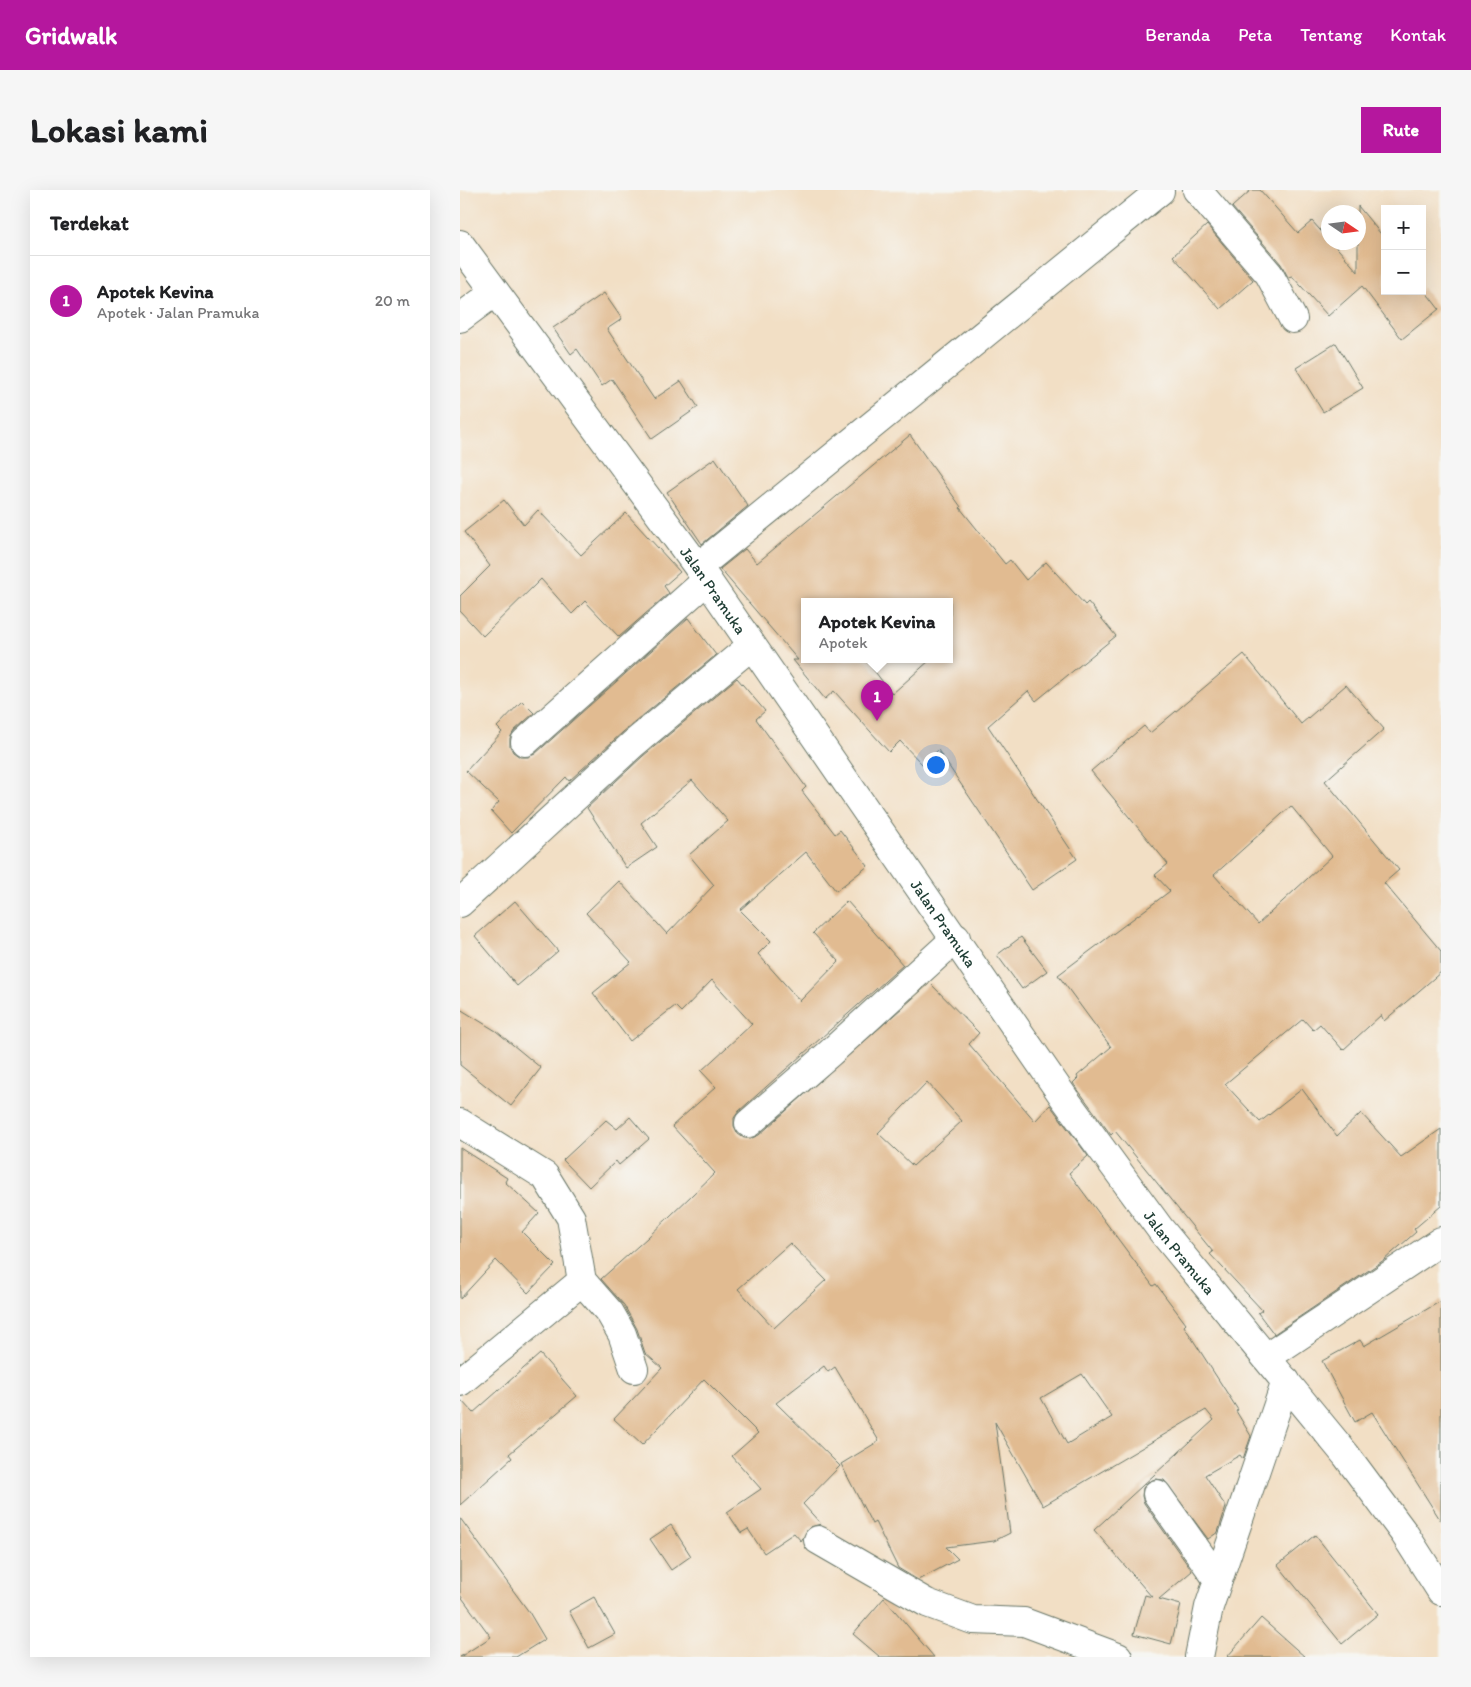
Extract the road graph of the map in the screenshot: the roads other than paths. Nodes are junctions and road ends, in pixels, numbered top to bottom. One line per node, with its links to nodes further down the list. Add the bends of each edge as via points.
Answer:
1 (1160, 190): 6 (street)
2 (1197, 190): 5 (street, via 1269,274)
3 (460, 244): 4 (street, Jalan Pramuka)
4 (475, 308): 6 (street, Jalan Pramuka)
5 (1293, 319)
6 (702, 574): 7 (street, Jalan Pramuka); 8 (street)
7 (751, 646): 9 (street, via 633,744); 10 (street, Jalan Pramuka)
8 (526, 742)
9 (460, 902)
10 (956, 938): 12 (street); 15 (street, Jalan Pramuka, via 1161,1230)
11 (460, 1123): 14 (street, via 545,1176 570,1218)
12 (749, 1123)
13 (1441, 1241): 15 (street)
14 (582, 1281): 16 (street, via 610,1313 622,1334); 18 (street)
15 (1267, 1357): 17 (street, Jalan Pramuka)
16 (634, 1369)
17 (1286, 1381): 21 (street); 22 (street, Jalan Pramuka, via 1404,1533)
18 (460, 1382)
19 (1157, 1494): 21 (street)
20 (818, 1540): 23 (street, via 927,1602 973,1620 1024,1622)
21 (1218, 1580): 24 (street, via 1209,1607)
22 (1441, 1591)
23 (1118, 1657)
24 (1200, 1657)

